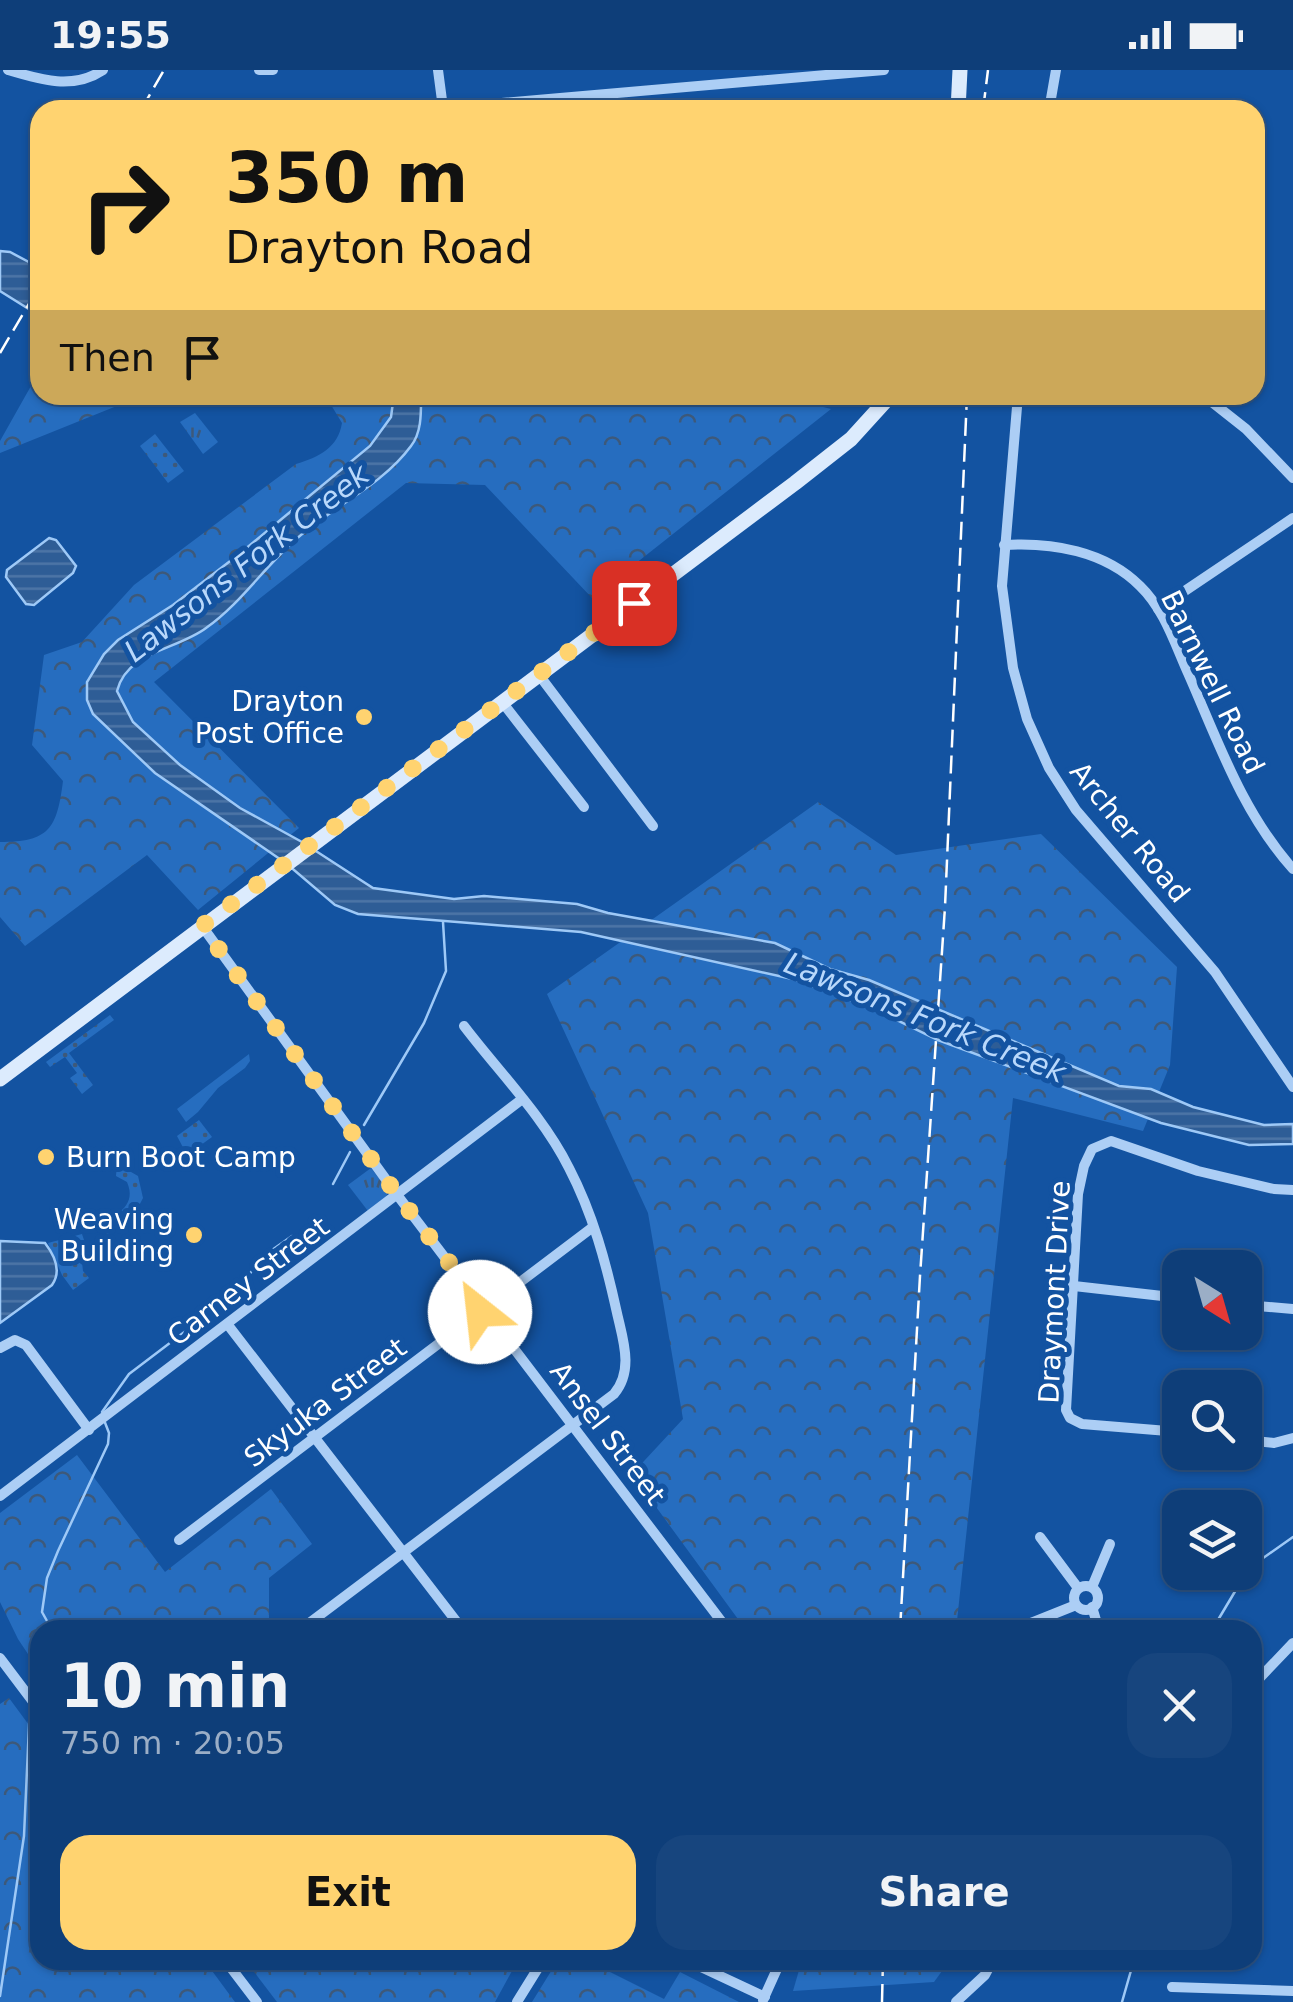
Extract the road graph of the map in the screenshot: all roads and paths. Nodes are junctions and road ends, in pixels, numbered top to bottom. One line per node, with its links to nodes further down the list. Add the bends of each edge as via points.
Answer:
1 (8, 70): 2 (street, via 62,82)
2 (103, 70)
3 (259, 70): 4 (street)
4 (274, 70)
5 (438, 70): 9 (street)
6 (884, 70): 10 (street)
7 (960, 70): 11 (main road)
8 (1056, 70): 12 (street)
9 (442, 100)
10 (536, 100)
11 (958, 100)
12 (1050, 100)
13 (882, 405): 20 (main road, via 851,439)
14 (1017, 405): 18 (street, Archer Road)
15 (1216, 405): 16 (street)
16 (1293, 478)
17 (1293, 518): 19 (street)
18 (1004, 545): 19 (street, Barnwell Road, via 1047,545 1089,555 1136,582); 28 (street, Archer Road, via 1003,605 1013,668 1049,768 1099,840 1215,972)
19 (1158, 609): 24 (street, Barnwell Road, via 1244,798)
20 (539, 675): 21 (main road); 23 (street)
21 (502, 702): 22 (street); 25 (main road)
22 (584, 807)
23 (653, 826)
24 (1293, 868)
25 (202, 926): 27 (main road); 31 (street, Ansel Street)
26 (464, 1026): 29 (street)
27 (0, 1080)
28 (1293, 1088)
29 (522, 1100): 31 (street, Carney Street); 32 (street, via 569,1167)
30 (1293, 1190): 33 (street, Draymont Drive, via 1198,1171 1119,1142 1100,1144 1080,1178)
31 (398, 1196): 36 (street, Ansel Street); 38 (street, Carney Street)
32 (594, 1227): 36 (street, Skyuka Street); 40 (street, via 621,1328 625,1374 614,1394)
33 (1074, 1286): 34 (street); 42 (street, Draymont Drive, via 1067,1414 1082,1424)
34 (1162, 1296)
35 (1262, 1306): 37 (street)
36 (485, 1309): 40 (street, Ansel Street); 43 (street, Skyuka Street)
37 (1293, 1310)
38 (228, 1324): 41 (street, Carney Street); 43 (street)
39 (0, 1348): 41 (street, via 16,1340 26,1344)
40 (573, 1424): 50 (street); 57 (street, Ansel Street)
41 (93, 1426): 46 (street, Carney Street)
42 (1162, 1431)
43 (314, 1437): 48 (street, Skyuka Street); 50 (street)
44 (1293, 1438): 45 (street)
45 (1262, 1442)
46 (0, 1496)
47 (1040, 1537): 52 (street)
48 (179, 1540)
49 (1110, 1544): 51 (street)
50 (404, 1551): 55 (street); 56 (street)
51 (1092, 1587): 52 (street); 54 (street, via 1098,1600)
52 (1078, 1588): 53 (street)
53 (1076, 1605): 54 (street); 58 (street)
54 (1092, 1607): 59 (street)
55 (313, 1620)
56 (456, 1620)
57 (720, 1620)
58 (1038, 1620)
59 (1095, 1620)
60 (1293, 1643): 62 (street)
61 (1, 1661): 63 (street)
62 (1262, 1676)
63 (30, 1698)
64 (233, 1970): 72 (street)
65 (537, 1970): 73 (street)
66 (705, 1970): 71 (street)
67 (776, 1970): 71 (street)
68 (988, 1970): 74 (street)
69 (1172, 1987): 70 (street)
70 (1293, 1991)
71 (763, 2000)
72 (257, 2002)
73 (517, 2002)
74 (956, 2002)

